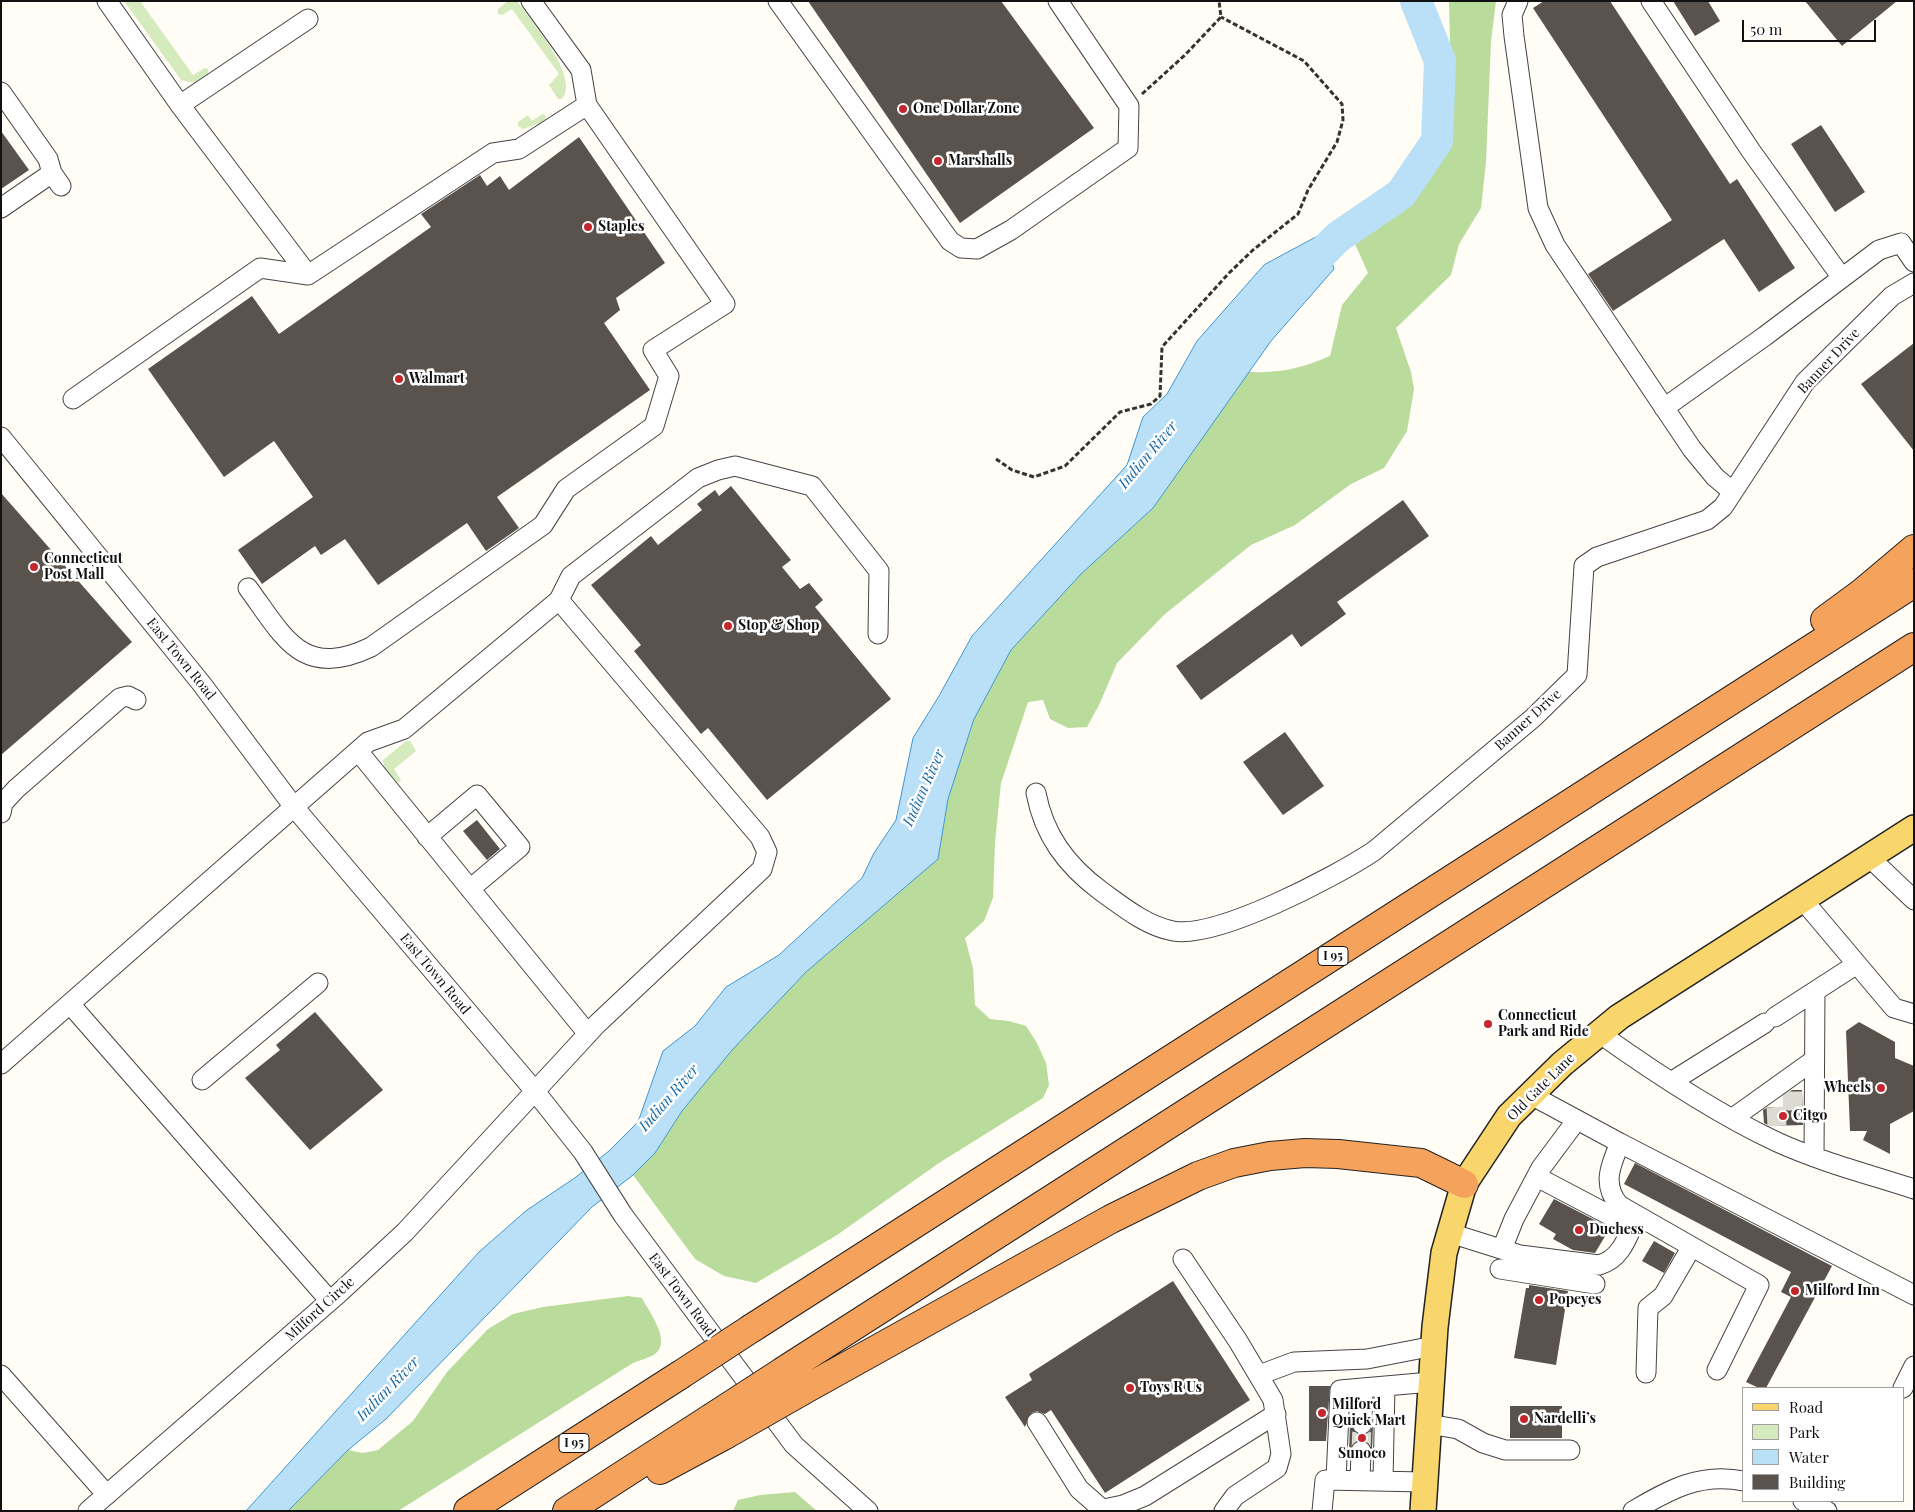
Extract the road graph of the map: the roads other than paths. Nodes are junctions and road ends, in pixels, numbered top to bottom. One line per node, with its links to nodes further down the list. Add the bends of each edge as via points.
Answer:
1 (108, 1): 9 (street)
2 (532, 1): 10 (street, via 581,70)
3 (778, 1): 4 (street, via 950,241 961,248 977,249 1012,230 1128,148 1129,106)
4 (1058, 1)
5 (1518, 1): 17 (street, via 1512,15 1514,36 1538,208 1555,245)
6 (1650, 1): 14 (street)
7 (308, 20): 9 (street)
8 (1, 92): 11 (street, via 48,159 56,179)
9 (180, 105): 13 (street)
10 (587, 105): 13 (street, via 519,149 493,152); 22 (street, via 725,304 653,350 669,376 654,426 566,489 543,525 354,655 320,658 304,654 286,639)
11 (1, 208)
12 (1914, 262): 14 (street, via 1901,243 1879,250)
13 (308, 275): 16 (street, via 260,268)
14 (1842, 278): 17 (street)
15 (1914, 283): 19 (street, Banner Drive, via 1892,296 1805,382)
16 (73, 399)
17 (1664, 408): 19 (street, via 1715,477)
18 (1, 437): 29 (street, East Town Road, via 201,684)
19 (1732, 492): 28 (street, Banner Drive, via 1723,507 1707,520 1597,557 1584,566 1577,675 1533,718 1374,851 1328,878 1228,924 1209,930 1174,931 1158,927 1122,907 1067,860 1049,836 1040,815)
20 (1914, 549): 30 (highway, via 1863,592)
21 (1914, 583): 30 (highway, I 95)
22 (248, 588)
23 (559, 600): 24 (street, via 571,576 698,478 735,466 812,486 879,572); 27 (street, via 404,729 368,742); 44 (street, Milford Circle, via 760,837 767,852 762,869)
24 (878, 634)
25 (1914, 647): 82 (highway, bridge, via 785,1370)
26 (136, 700): 31 (street, via 128,696 120,698 16,788 3,802)
27 (358, 751): 29 (street); 33 (street)
28 (1036, 793)
29 (294, 807): 41 (street); 49 (street, East Town Road)
30 (1560, 810): 94 (highway, I 95, bridge)
31 (1, 813)
32 (1914, 828): 34 (main road, Old Gate Lane)
33 (427, 837): 35 (street); 35 (street, via 477,795 520,847)
34 (1868, 856): 36 (main road, Old Gate Lane); 37 (street)
35 (470, 889): 44 (street)
36 (1802, 899): 38 (street); 43 (main road, Old Gate Lane, via 1618,1017)
37 (1914, 900)
38 (1857, 964): 40 (street); 42 (street, via 1894,1008)
39 (318, 983): 47 (street)
40 (1815, 991): 45 (street); 48 (street)
41 (70, 1004): 46 (street); 67 (street)
42 (1914, 1014)
43 (1599, 1033): 48 (street); 50 (main road, Old Gate Lane)
44 (588, 1034): 49 (street, Milford Circle)
45 (1814, 1060): 51 (street); 51 (street)
46 (1, 1064)
47 (202, 1080)
48 (1671, 1082): 52 (street)
49 (534, 1090): 67 (street, Milford Circle, via 405,1232); 97 (street, East Town Road, via 583,1152 623,1215 794,1445)
50 (1531, 1095): 53 (street); 57 (main road, Old Gate Lane, via 1509,1116)
51 (1787, 1100): 52 (street); 55 (street)
52 (1733, 1118): 55 (street, via 1777,1134)
53 (1576, 1122): 54 (street); 56 (street)
54 (1620, 1144): 59 (street, via 1612,1161 1611,1195); 66 (street)
55 (1814, 1157): 58 (street)
56 (1536, 1177): 59 (street); 62 (street, via 1514,1218)
57 (1464, 1184): 60 (main road, Old Gate Lane); 82 (highway, bridge, via 1421,1163 1338,1154 1270,1156 1234,1163 1198,1176 1111,1219 802,1391)
58 (1914, 1189)
59 (1634, 1221): 61 (street); 62 (street, via 1617,1257 1599,1265)
60 (1450, 1233): 62 (street); 68 (main road, Old Gate Lane, via 1444,1253)
61 (1691, 1248): 70 (street, via 1759,1285); 71 (street, via 1663,1296 1648,1308)
62 (1502, 1250)
63 (1183, 1259): 73 (street)
64 (1500, 1268): 65 (street)
65 (1595, 1284)
66 (1914, 1295)
67 (330, 1301): 90 (street, Milford Circle)
68 (1434, 1346): 73 (street, via 1368,1359 1294,1362); 74 (main road, Old Gate Lane)
69 (1914, 1366): 76 (street)
70 (1716, 1370)
71 (1646, 1373)
72 (1, 1375): 90 (street)
73 (1259, 1375): 78 (street, via 1273,1400)
74 (1431, 1382): 75 (street); 81 (main road, Old Gate Lane)
75 (1385, 1386): 77 (street); 87 (street)
76 (1904, 1387)
77 (1363, 1388): 80 (street); 85 (street, via 1340,1390)
78 (1276, 1414): 92 (street, via 1145,1496); 98 (street, via 1279,1465 1272,1473 1235,1496)
79 (1037, 1422): 92 (street, via 1079,1489)
80 (1362, 1424)
81 (1428, 1424): 83 (street, via 1458,1429 1483,1443 1506,1450); 89 (main road, Old Gate Lane)
82 (718, 1426): 95 (highway); 96 (highway)
83 (1570, 1450)
84 (1361, 1451): 86 (street)
85 (1336, 1480): 86 (street); 99 (street, via 1325,1480)
86 (1360, 1480): 87 (street)
87 (1383, 1480): 89 (street)
88 (1742, 1481): 101 (street, via 1713,1478 1686,1483)
89 (1424, 1482): 100 (main road, Old Gate Lane)
90 (108, 1495): 93 (street, Milford Circle)
91 (1805, 1502): 102 (street)
92 (1104, 1510)
93 (88, 1511)
94 (468, 1511)
95 (566, 1511)
96 (578, 1511)
97 (868, 1511)
98 (1224, 1511)
99 (1322, 1511)
100 (1423, 1511)
101 (1633, 1511)
102 (1827, 1511)

